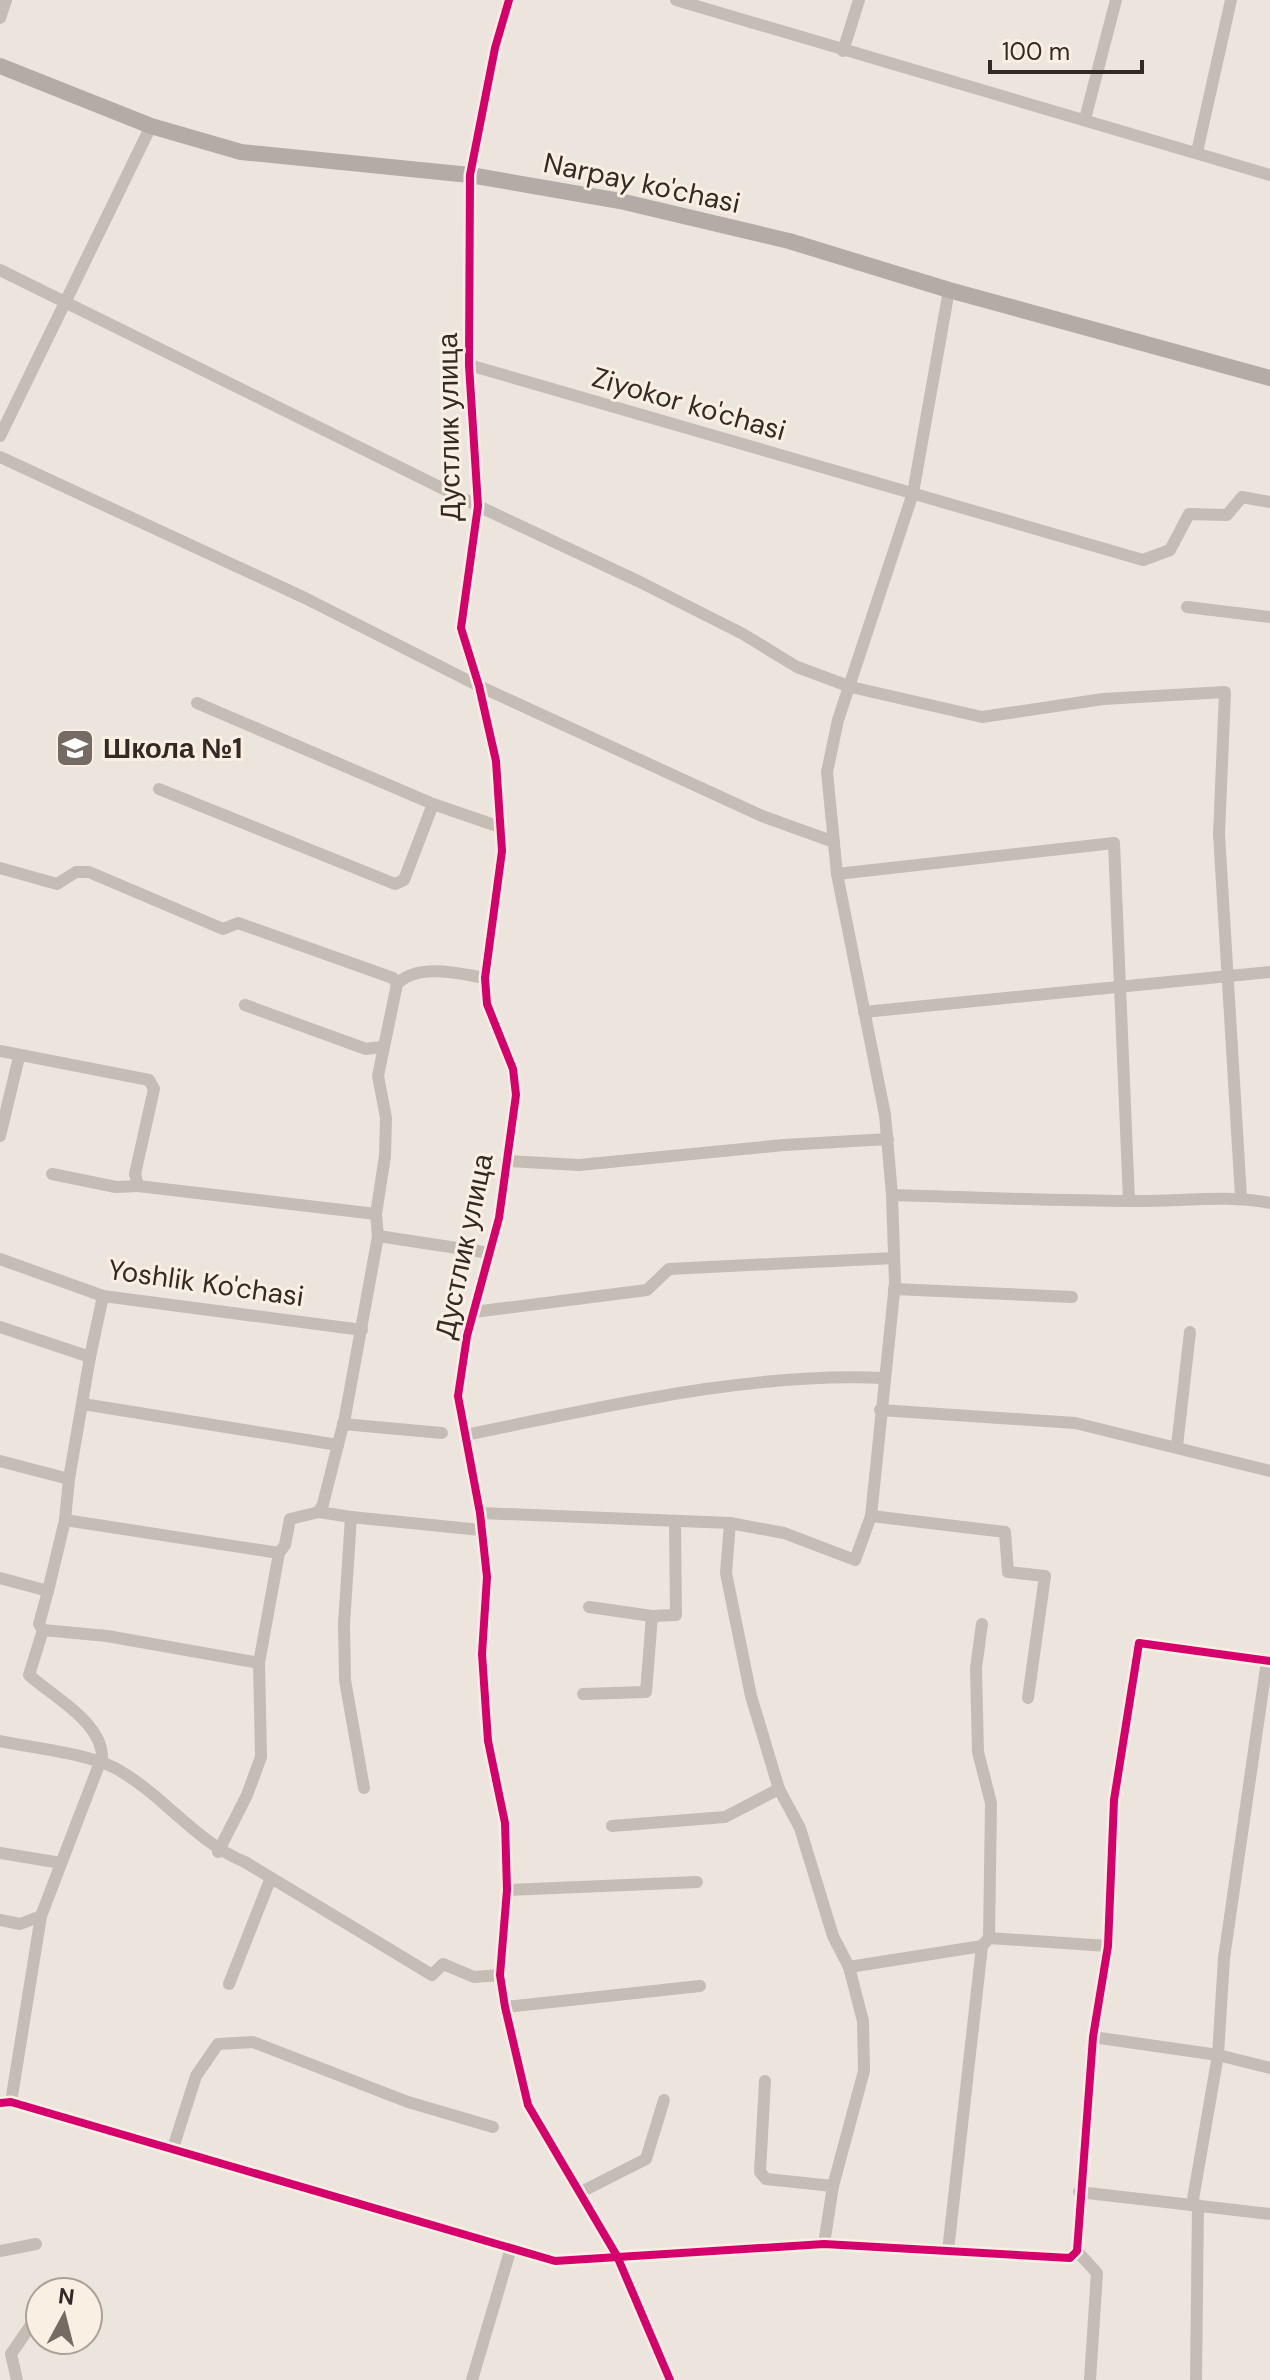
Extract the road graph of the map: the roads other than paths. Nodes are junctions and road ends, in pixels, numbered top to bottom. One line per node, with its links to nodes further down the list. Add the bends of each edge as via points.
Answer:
1 (6, 0): 7 (street)
2 (509, 0): 13 (street, Дустлик улица)
3 (676, 0): 8 (street)
4 (859, 0): 8 (street)
5 (1116, 0): 10 (street)
6 (1231, 0): 12 (street)
7 (0, 18)
8 (843, 51): 10 (street)
9 (0, 66): 11 (main road, Narpay ko'chasi)
10 (1085, 119): 12 (street)
11 (151, 126): 13 (main road, Narpay ko'chasi, via 241,152); 17 (street)
12 (1197, 152): 14 (street)
13 (470, 175): 16 (main road, Narpay ko'chasi, via 620,201 789,241); 18 (street, Дустлик улица)
14 (1270, 175)
15 (0, 270): 17 (street)
16 (949, 290): 19 (main road, Narpay ko'chasi); 22 (street)
17 (64, 300): 20 (street); 24 (street)
18 (469, 365): 22 (street, Ziyokor ko'chasi); 24 (street, Дустлик улица)
19 (1270, 378)
20 (0, 436)
21 (0, 457): 27 (street, via 305,598)
22 (913, 493): 23 (street, Ziyokor ko'chasi, via 1143,560 1170,550 1189,514 1227,515 1242,497); 28 (street)
23 (1270, 502)
24 (478, 506): 27 (street, Дустлик улица, via 461,628); 28 (street, via 731,628 797,667)
25 (1187, 607): 26 (street)
26 (1270, 617)
27 (479, 686): 32 (street, Дустлик улица, via 496,761); 33 (street, via 762,816)
28 (851, 687): 33 (street, via 827,772); 37 (street, via 982,717 1103,699 1225,692 1219,834)
29 (197, 703): 31 (street)
30 (159, 789): 31 (street, via 395,884 404,880)
31 (433, 804): 32 (street)
32 (500, 827): 38 (street, Дустлик улица, via 502,851)
33 (834, 842): 35 (street)
34 (0, 868): 39 (street, via 57,884 76,872 89,872 200,921 223,929 238,923 393,978)
35 (837, 874): 40 (street, via 1114,843); 42 (street)
36 (1270, 972): 37 (street)
37 (1228, 976): 40 (street); 52 (street)
38 (485, 978): 39 (street, via 423,972 406,974); 48 (street, Дустлик улица, via 487,1004 513,1069 516,1095)
39 (397, 984): 43 (street)
40 (1121, 984): 42 (street); 53 (street)
41 (245, 1005): 43 (street, via 366,1049)
42 (864, 1012): 47 (street)
43 (381, 1047): 55 (street, via 378,1076 386,1118 385,1156)
44 (0, 1051): 45 (street)
45 (19, 1057): 46 (street); 50 (street, via 149,1080 154,1089 135,1174)
46 (0, 1136)
47 (888, 1139): 48 (street, via 579,1165); 51 (street)
48 (506, 1161): 57 (street, Дустлик улица)
49 (52, 1174): 50 (street, via 116,1187)
50 (138, 1186): 55 (street)
51 (892, 1195): 53 (street); 58 (street)
52 (1241, 1197): 53 (street); 54 (street)
53 (1129, 1201)
54 (1270, 1203)
55 (376, 1214): 56 (street)
56 (378, 1236): 57 (street); 65 (street)
57 (490, 1253): 63 (street, Дустлик улица)
58 (894, 1258): 60 (street); 63 (street, via 669,1269 647,1290)
59 (0, 1259): 61 (street, Yoshlik Ko'chasi)
60 (894, 1289): 62 (street); 68 (street)
61 (103, 1296): 65 (street, Yoshlik Ko'chasi); 67 (street)
62 (1072, 1297)
63 (474, 1312): 73 (street, Дустлик улица, via 458,1396)
64 (0, 1327): 67 (street)
65 (362, 1330): 71 (street)
66 (1190, 1332): 75 (street)
67 (90, 1357): 69 (street)
68 (883, 1378): 70 (street); 73 (street, via 798,1378)
69 (83, 1404): 74 (street); 78 (street)
70 (880, 1410): 75 (street, via 1075,1423); 81 (street)
71 (343, 1424): 72 (street); 74 (street)
72 (442, 1433)
73 (465, 1435): 80 (street, Дустлик улица)
74 (338, 1445): 79 (street)
75 (1177, 1446): 77 (street)
76 (0, 1461): 78 (street)
77 (1270, 1471)
78 (69, 1479): 83 (street)
79 (319, 1512): 82 (street); 87 (street, via 290,1519)
80 (480, 1513): 84 (street); 86 (street, Дустлик улица)
81 (871, 1516): 85 (street, via 855,1560 784,1533); 97 (street, via 1005,1532 1008,1572 1045,1576)
82 (351, 1517): 86 (street); 100 (street, via 345,1680)
83 (65, 1520): 87 (street); 89 (street)
84 (675, 1522): 85 (street); 91 (street, via 676,1615)
85 (730, 1523): 101 (street, via 726,1573 751,1696)
86 (481, 1530): 108 (street, Дустлик улица, via 487,1577 482,1654 488,1741 505,1823)
87 (279, 1553): 95 (street)
88 (0, 1578): 89 (street)
89 (48, 1591): 93 (street, via 39,1624)
90 (589, 1607): 91 (street)
91 (652, 1616): 96 (street, via 646,1692)
92 (982, 1624): 111 (street, via 976,1682 978,1752 991,1803)
93 (43, 1630): 95 (street); 99 (street, via 29,1675 89,1727 102,1750)
94 (1268, 1661): 112 (street, via 1139,1643 1114,1800); 119 (street, via 1224,1958)
95 (259, 1663): 103 (street, via 261,1757)
96 (583, 1694)
97 (1028, 1698)
98 (0, 1741): 99 (street)
99 (99, 1763): 103 (street, via 164,1803); 105 (street)
100 (364, 1788)
101 (779, 1789): 102 (street, via 725,1817); 113 (street, via 800,1828 833,1936)
102 (612, 1826)
103 (218, 1852): 106 (street)
104 (0, 1853): 105 (street)
105 (61, 1863): 109 (street)
106 (270, 1880): 114 (street, via 432,1975 443,1964 474,1977); 115 (street)
107 (697, 1882): 108 (street)
108 (507, 1890): 114 (street, Дустлик улица)
109 (41, 1916): 110 (street, via 20,1924); 123 (street)
110 (0, 1920)
111 (986, 1942): 112 (street); 113 (street); 135 (street)
112 (1108, 1946): 118 (street)
113 (849, 1967): 126 (street, via 863,2021 864,2071)
114 (500, 1975): 117 (street, Дустлик улица)
115 (229, 1984)
116 (700, 1986): 117 (street)
117 (505, 2007): 127 (street, Дустлик улица, via 528,2105)
118 (1093, 2037): 119 (street); 128 (street)
119 (1218, 2055): 120 (street); 129 (street)
120 (1270, 2068)
121 (765, 2081): 126 (street, via 760,2172 766,2179)
122 (664, 2100): 127 (street, via 646,2159)
123 (6, 2103): 125 (street)
124 (493, 2127): 125 (street, via 408,2102 253,2042 218,2044 196,2076)
125 (173, 2148): 133 (street)
126 (833, 2186): 132 (street)
127 (581, 2192): 137 (street, Дустлик улица)
128 (1079, 2192): 129 (street); 136 (street)
129 (1195, 2205): 130 (street); 143 (street)
130 (1270, 2214)
131 (36, 2244): 134 (street)
132 (824, 2244): 135 (street); 137 (street)
133 (511, 2248): 137 (street, via 555,2261); 140 (street)
134 (0, 2251)
135 (948, 2251): 136 (street, via 1070,2258)
136 (1077, 2251): 142 (street, via 1097,2273)
137 (617, 2256): 141 (street, Дустлик улица)
138 (24, 2335): 139 (street, via 11,2354)
139 (17, 2380)
140 (472, 2380)
141 (670, 2380)
142 (1090, 2380)
143 (1196, 2380)

